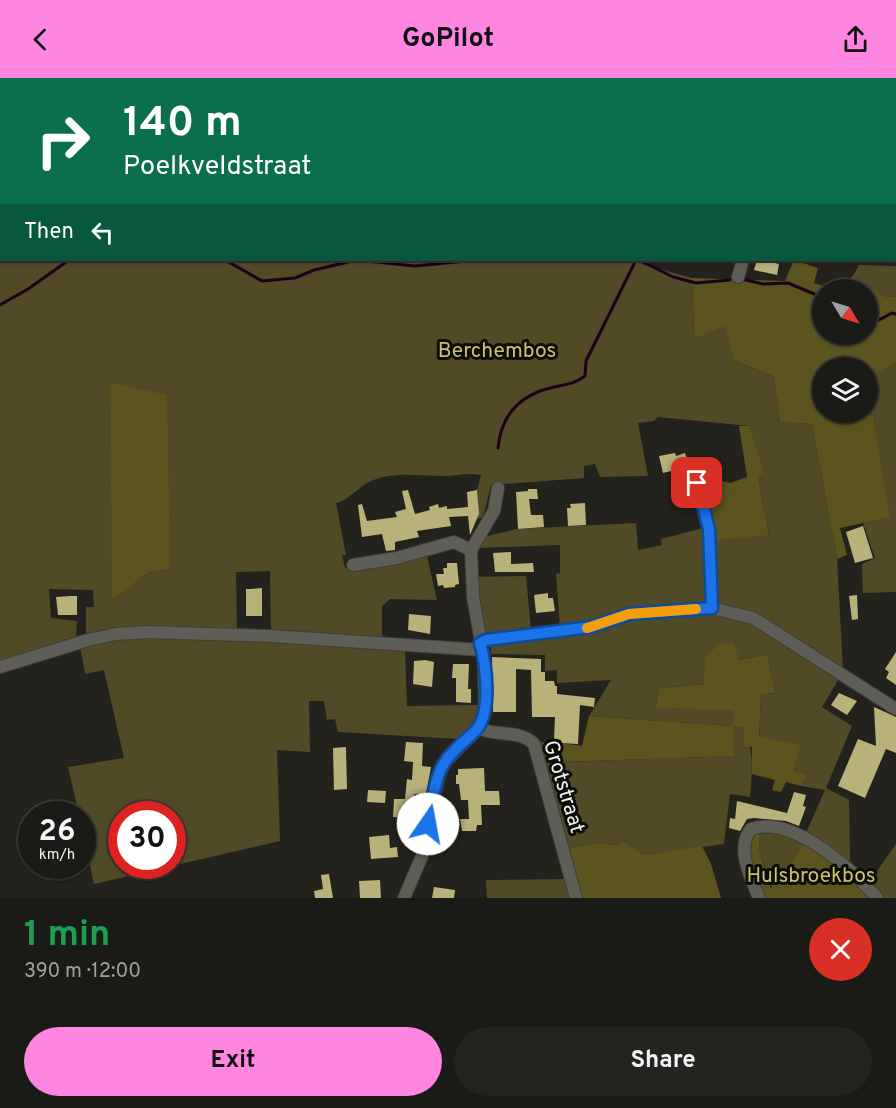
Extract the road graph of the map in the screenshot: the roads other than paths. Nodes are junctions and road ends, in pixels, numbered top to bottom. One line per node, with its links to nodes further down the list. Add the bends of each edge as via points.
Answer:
1 (743, 261): 2 (street)
2 (738, 277)
3 (697, 483): 7 (street, via 709,529)
4 (498, 488): 5 (street, via 494,511)
5 (471, 550): 6 (street, via 454,543); 8 (street)
6 (353, 565)
7 (712, 608): 8 (street, via 629,614 591,627 486,640); 10 (street, via 753,618)
8 (481, 647): 9 (street, via 148,632 88,640); 11 (street, via 485,709)
9 (0, 667)
10 (896, 709)
11 (478, 728): 12 (street, via 444,763 439,774 422,856); 13 (street, Grotstraat, via 526,736 534,744)
12 (404, 898)
13 (576, 898)
14 (759, 898): 15 (street, via 746,863 744,841 751,829 770,826 804,837)
15 (878, 898)

